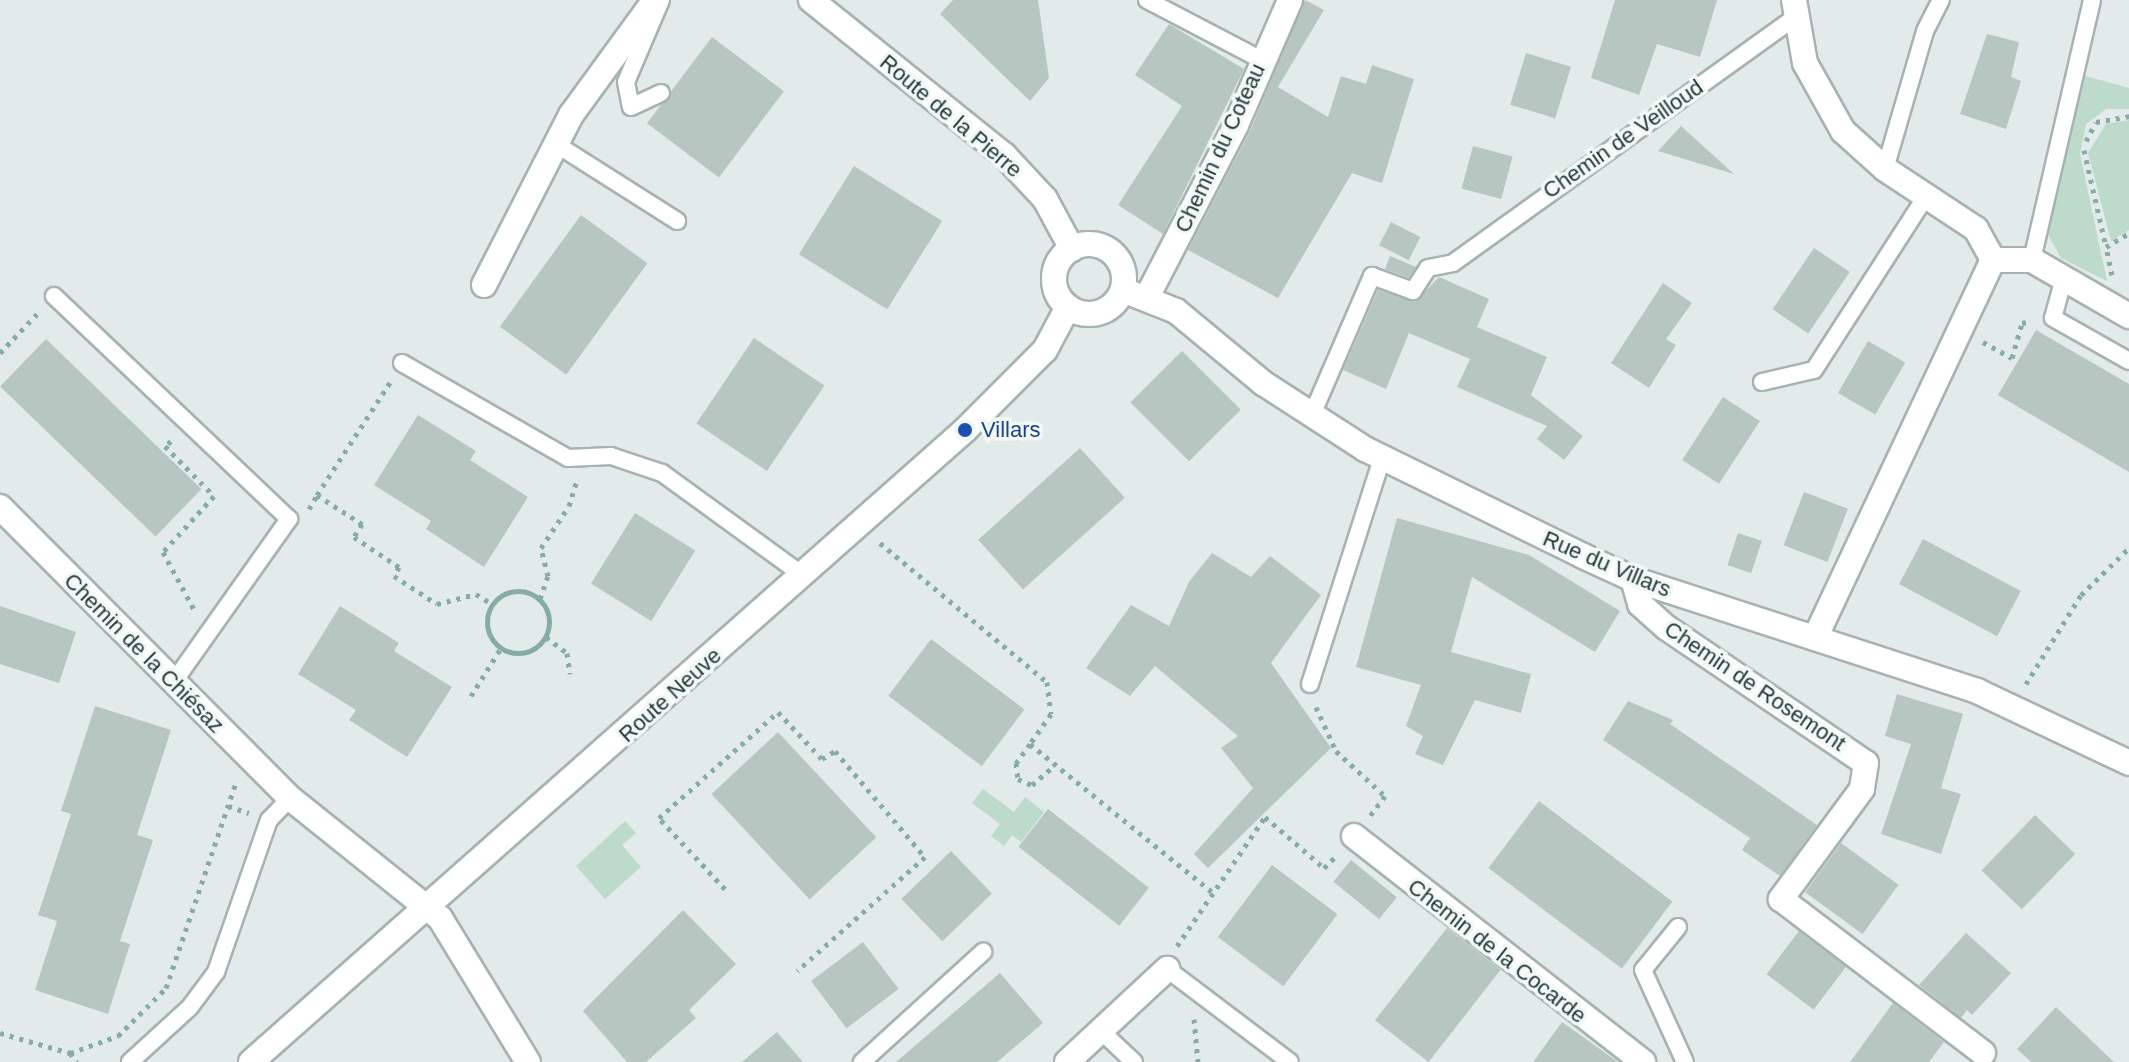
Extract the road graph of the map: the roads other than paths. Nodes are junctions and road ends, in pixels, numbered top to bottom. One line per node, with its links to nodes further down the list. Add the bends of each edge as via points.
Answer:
1 (658, 0): 9 (lane, via 626,82 631,107); 10 (street, via 571,115)
2 (811, 0): 14 (street, Route de la Pierre, via 1004,155 1045,199)
3 (1147, 0): 8 (lane)
4 (1290, 0): 8 (street, Chemin du Coteau)
5 (1941, 0): 11 (lane, via 1925,31)
6 (2092, 0): 16 (lane)
7 (1794, 9): 11 (street, Chemin de Veilloud, via 1805,63 1827,106 1843,131); 27 (lane, Chemin de Veilloud, via 1453,263 1428,268 1413,291 1372,276)
8 (1262, 60): 20 (street, Chemin du Coteau, via 1236,125)
9 (661, 93)
10 (559, 146): 13 (lane); 18 (street)
11 (1885, 169): 12 (street, Chemin de Veilloud)
12 (1926, 196): 15 (street, Chemin de Veilloud, via 1976,229); 26 (lane, via 1814,370)
13 (677, 221)
14 (1072, 249): 19 (street, via 1095,245 1116,256); 22 (street, via 1054,277)
15 (1993, 260): 16 (street); 32 (street)
16 (2032, 260): 17 (street)
17 (2064, 278): 23 (street); 24 (lane, via 2053,318)
18 (484, 285)
19 (1123, 290): 20 (street, Rue du Villars); 22 (street, via 1100,313)
20 (1148, 295): 27 (street, Rue du Villars)
21 (54, 296): 33 (lane, via 289,519)
22 (1068, 307): 30 (street, Route Neuve, via 1045,350 1003,394)
23 (2125, 314)
24 (2129, 361)
25 (402, 363): 30 (lane, via 568,458 611,456 662,473)
26 (1762, 382)
27 (1311, 417): 28 (street, Rue du Villars)
28 (1382, 458): 31 (street, Rue du Villars); 34 (lane)
29 (0, 507): 33 (street, Chemin de la Chiésaz)
30 (804, 576): 38 (street, Route Neuve)
31 (1633, 579): 32 (street, Rue du Villars); 43 (street, Chemin de Rosemont, via 1640,604 1667,628 1866,763 1862,789 1781,899)
32 (1815, 638): 35 (street, Rue du Villars, via 1977,691)
33 (172, 684): 36 (street, Chemin de la Chiésaz)
34 (1310, 684)
35 (2129, 763)
36 (290, 798): 38 (street, Chemin de la Chiésaz); 44 (lane, via 269,820 216,972 190,1007)
37 (1354, 836): 51 (street, Chemin de la Cocarde)
38 (427, 908): 45 (street, Route Neuve); 46 (street, Chemin de la Chiésaz, via 440,918)
39 (1678, 927): 52 (lane, via 1643,970)
40 (983, 952): 47 (lane)
41 (1167, 969): 42 (street); 50 (lane)
42 (1101, 1031): 48 (street); 49 (lane)
43 (1983, 1053)
44 (130, 1062)
45 (251, 1062)
46 (528, 1062)
47 (862, 1062)
48 (1067, 1062)
49 (1134, 1062)
50 (1290, 1062)
51 (1643, 1062)
52 (1685, 1062)

